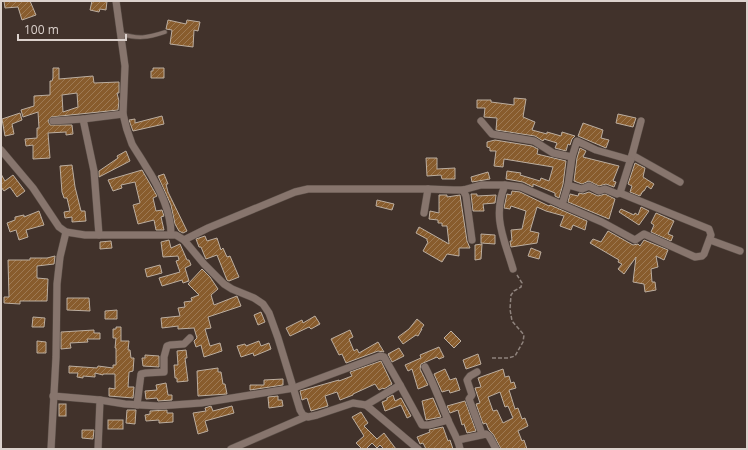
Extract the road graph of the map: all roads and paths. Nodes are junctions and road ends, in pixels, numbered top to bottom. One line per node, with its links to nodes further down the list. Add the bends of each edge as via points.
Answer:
1 (116, 1): 3 (street)
2 (165, 32): 3 (lane, via 147,38)
3 (120, 34): 4 (street, via 125,66)
4 (123, 114): 5 (street); 22 (street, via 133,144 168,210)
5 (83, 119): 6 (street); 21 (street, via 94,170)
6 (53, 121)
7 (481, 121): 10 (street, via 492,134 534,141 553,153)
8 (641, 121): 11 (street)
9 (1, 150): 20 (street, via 33,188 59,227)
10 (572, 157): 11 (street, via 578,141 596,150); 14 (street)
11 (631, 158): 12 (street); 17 (street)
12 (680, 182)
13 (505, 185): 16 (street, via 481,185); 18 (street, via 521,187); 27 (street, via 501,194 499,219)
14 (568, 185): 17 (street, via 582,189 589,186 599,191 605,189); 18 (street)
15 (428, 189): 16 (street); 19 (street); 23 (street, via 308,189 295,192)
16 (463, 190): 24 (street)
17 (620, 193): 25 (street, via 709,229)
18 (562, 205): 25 (street, via 635,240 644,234 695,257 704,254)
19 (424, 213)
20 (66, 232): 21 (street); 34 (street, via 57,284)
21 (99, 234): 22 (street)
22 (171, 234): 23 (street)
23 (184, 240): 33 (street, via 224,284 263,304 269,313)
24 (472, 240)
25 (710, 240): 26 (street)
26 (740, 251)
27 (513, 269): 29 (path, via 522,283 521,287 511,294 510,309 512,321 524,336 523,342 515,356)
28 (190, 338): 36 (street, via 184,344 167,346 164,372 141,374)
29 (492, 358)
30 (425, 367): 39 (street)
31 (477, 372): 40 (street, via 468,380 472,395 469,399)
32 (400, 385): 33 (street, via 384,357 380,356); 37 (street); 39 (street, via 422,425)
33 (294, 388): 36 (street, via 182,405); 38 (street, via 300,410)
34 (53, 396): 35 (street); 42 (street)
35 (100, 400): 36 (street); 43 (street)
36 (137, 405)
37 (366, 406): 38 (street, via 353,403 317,415); 45 (street)
38 (305, 416): 44 (street)
39 (448, 420): 41 (street)
40 (482, 434): 41 (street); 47 (street, via 489,436)
41 (458, 440): 46 (street)
42 (51, 449)
43 (98, 449)
44 (231, 449)
45 (418, 449)
46 (460, 449)
47 (496, 449)

